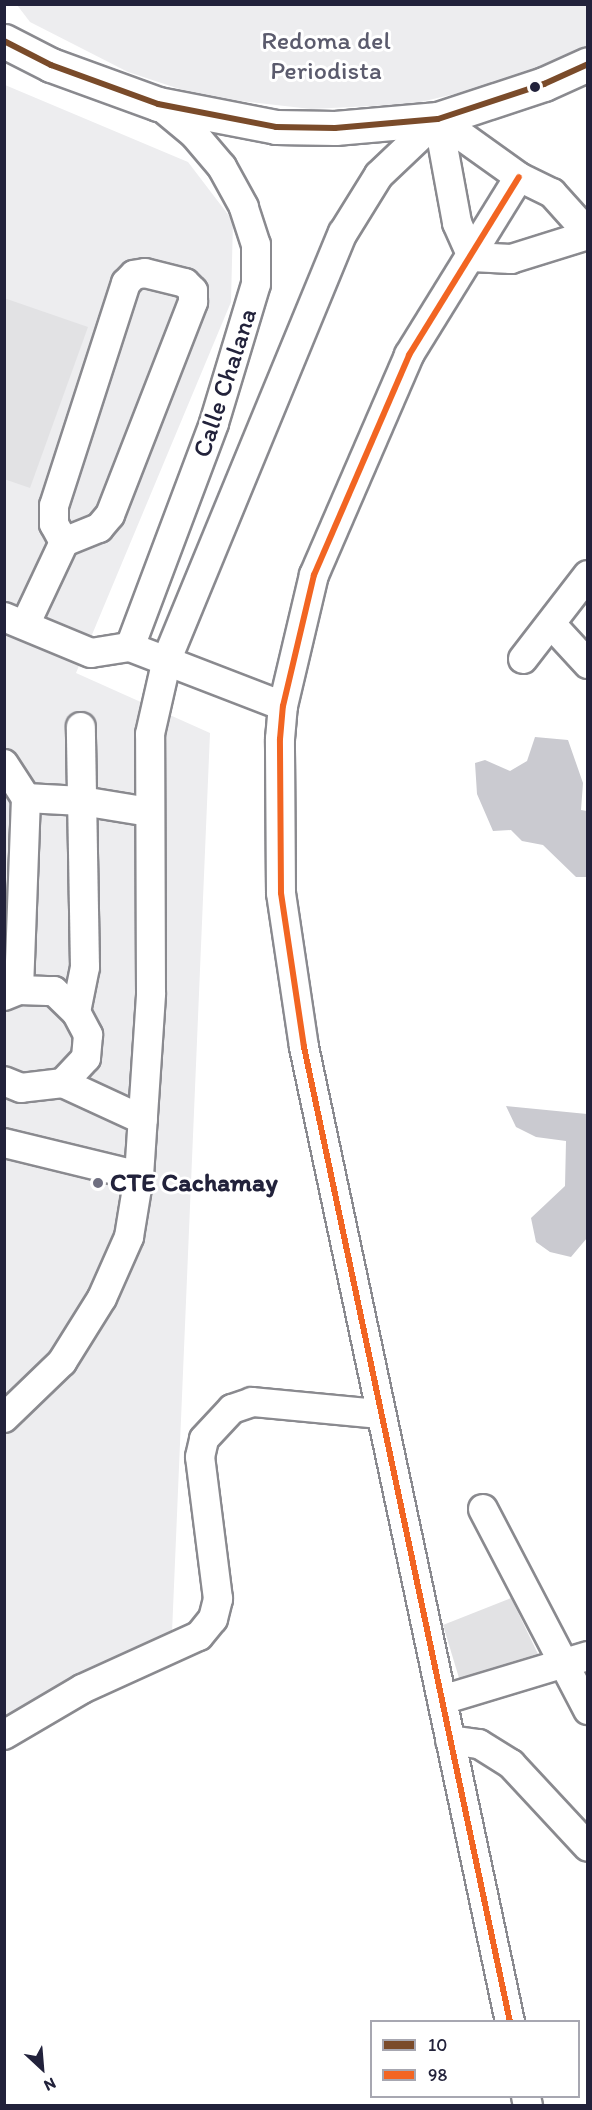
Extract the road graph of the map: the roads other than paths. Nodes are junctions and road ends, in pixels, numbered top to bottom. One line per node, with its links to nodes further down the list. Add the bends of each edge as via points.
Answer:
1 (4, 21): 4 (main road)
2 (4, 41): 4 (main road)
3 (588, 64): 6 (main road, via 544,84)
4 (51, 65): 5 (main road)
5 (158, 104): 6 (main road, via 276,127 335,128); 14 (street, Calle Chalana, via 194,134 228,177 244,207 256,245 256,284 214,423)
6 (438, 120): 7 (street); 9 (street, via 457,223); 15 (street, Calle Chalana, via 379,175 343,233)
7 (519, 177): 8 (street, via 552,193); 9 (street)
8 (588, 234): 9 (street, via 511,259)
9 (472, 257): 18 (street, via 409,355 314,575)
10 (64, 542): 10 (street, via 99,528 110,515 193,302 193,291 185,283 145,273 134,275 126,284 54,506 54,524); 12 (street)
11 (588, 574): 13 (street)
12 (15, 621): 14 (street, via 91,653)
13 (552, 625): 16 (street); 17 (street)
14 (130, 647): 15 (street)
15 (167, 659): 18 (street); 23 (street, Calle Chalana, via 150,734)
16 (523, 659)
17 (588, 664)
18 (283, 706): 31 (street, via 280,893 304,1047)
19 (81, 727): 22 (street)
20 (4, 764): 21 (street)
21 (26, 798): 22 (street); 24 (street)
22 (82, 801): 23 (street); 25 (street, via 85,967)
23 (149, 812): 28 (street, Calle Chalana, via 151,993)
24 (12, 993): 25 (street, via 54,991)
25 (76, 1012): 27 (street, via 88,1035 86,1058)
26 (4, 1081): 27 (street, via 42,1089)
27 (63, 1083): 28 (street)
28 (143, 1120): 30 (street, Calle Chalana)
29 (4, 1143): 30 (street)
30 (139, 1176): 32 (street, Calle Chalana, via 129,1237 102,1298 62,1362)
31 (379, 1414): 36 (street); 38 (street, via 252,1401 232,1409 204,1439 200,1457 218,1599 213,1618 199,1636 82,1689)
32 (4, 1418)
33 (483, 1509): 35 (street)
34 (588, 1656): 35 (street)
35 (562, 1667): 36 (street); 37 (street)
36 (442, 1700): 39 (street)
37 (588, 1710)
38 (4, 1735)
39 (450, 1740): 40 (street, via 479,1744 512,1764); 41 (street)
40 (588, 1847)
41 (510, 2020)

